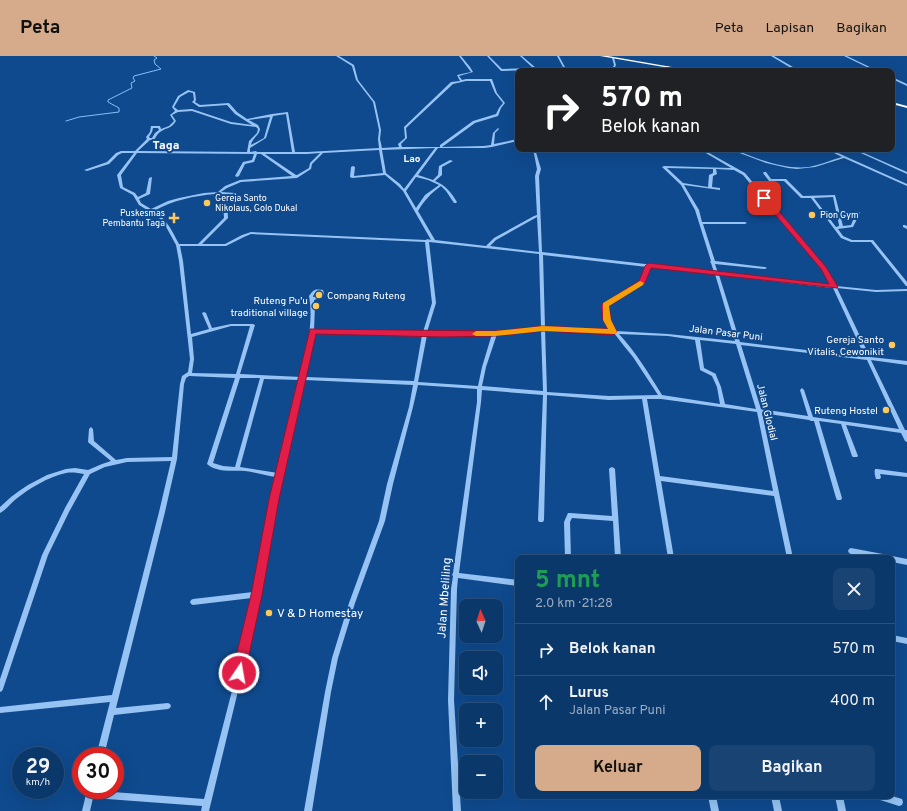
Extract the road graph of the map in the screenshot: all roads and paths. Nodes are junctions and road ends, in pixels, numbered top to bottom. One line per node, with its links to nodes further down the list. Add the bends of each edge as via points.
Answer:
1 (337, 56): 36 (street, via 353,66 357,80 373,100 380,130 378,137)
2 (460, 56): 19 (street, via 472,72 459,76)
3 (488, 56): 18 (street, via 501,70)
4 (521, 56): 11 (street)
5 (558, 56): 12 (street)
6 (602, 56): 9 (highway)
7 (772, 56): 16 (street)
8 (845, 56): 17 (street)
9 (612, 57): 10 (highway); 13 (street)
10 (667, 66): 14 (street); 15 (highway)
11 (534, 68)
12 (565, 68)
13 (614, 68)
14 (670, 68)
15 (677, 68)
16 (792, 68)
17 (871, 68)
18 (515, 70)
19 (460, 79): 34 (street, via 491,80 504,104 496,116 476,121); 35 (street, via 450,85 405,128 406,138 399,143)
20 (895, 79): 21 (street)
21 (907, 85)
22 (895, 104): 23 (highway)
23 (907, 107)
24 (177, 111): 26 (street, via 173,107 179,97 188,91 194,93 195,104 228,104); 27 (street, via 192,110 231,123); 29 (street, via 171,114 175,120 174,124)
25 (272, 115): 26 (street); 33 (street, via 264,139); 46 (street, via 288,113)
26 (247, 120): 27 (street)
27 (257, 126): 33 (street, via 258,133 250,141)
28 (498, 129): 32 (street, via 494,133)
29 (160, 130): 30 (street, via 152,139); 30 (street, via 159,127 152,127)
30 (148, 139): 45 (street)
31 (515, 141): 32 (street)
32 (492, 146): 34 (street)
33 (250, 147): 37 (street)
34 (439, 147): 35 (street); 58 (street)
35 (401, 148): 36 (street)
36 (381, 149): 47 (street); 56 (street)
37 (248, 152): 38 (street); 45 (street)
38 (256, 152): 39 (street); 57 (street, via 253,161 244,163)
39 (262, 152): 46 (street); 59 (street)
40 (535, 152): 75 (street, via 539,169)
41 (705, 152): 52 (street)
42 (738, 152): 48 (street, via 764,161 800,168)
43 (833, 152): 48 (street)
44 (859, 152): 55 (street)
45 (135, 153): 53 (street, via 118,153 108,162); 70 (street, via 119,178 122,188 134,194)
46 (294, 153): 47 (street)
47 (322, 153): 59 (street, via 310,168)
48 (844, 157): 64 (street)
49 (451, 161): 61 (street, via 440,167 440,174)
50 (353, 167): 56 (street, via 352,177)
51 (714, 169): 52 (street); 62 (street, Jalan Glodial, via 664,167); 65 (street, via 715,174 711,175)
52 (732, 169): 91 (street, via 744,174 824,269)
53 (86, 170)
54 (764, 173): 69 (street, via 770,180 785,180 803,197)
55 (907, 173)
56 (386, 174): 67 (street)
57 (237, 176)
58 (416, 176): 61 (street); 67 (street)
59 (296, 177): 68 (street, via 240,181)
60 (151, 178): 70 (street, via 148,194)
61 (433, 181): 63 (street)
62 (682, 184): 65 (street); 76 (street, Jalan Glodial, via 697,210)
63 (441, 185): 71 (street, via 448,190); 73 (street, via 429,192)
64 (907, 185)
65 (710, 188): 66 (street)
66 (719, 189)
67 (404, 190): 73 (street)
68 (219, 192): 72 (street, via 188,197 158,206); 83 (street, via 236,194 225,201 226,218)
69 (812, 197): 78 (street, via 834,196); 79 (street)
70 (137, 199): 72 (street, via 142,206)
71 (455, 202)
72 (151, 211): 82 (street, via 165,222)
73 (416, 211): 81 (street)
74 (858, 214): 78 (street, via 852,226)
75 (539, 216): 84 (street, via 495,239); 85 (street)
76 (701, 223): 77 (street); 86 (street, Jalan Glodial)
77 (745, 224)
78 (841, 226): 79 (street)
79 (835, 228): 90 (street, via 847,240 872,241)
80 (427, 240): 81 (street); 83 (street, via 251,233 226,245); 100 (street, via 434,301)
81 (434, 241): 84 (street)
82 (178, 245): 83 (street); 101 (street)
83 (199, 245)
84 (487, 247): 85 (street)
85 (541, 254): 87 (street); 95 (street)
86 (712, 262): 88 (street); 89 (street, Jalan Glodial)
87 (649, 266): 89 (street); 98 (street, via 643,282 605,305 607,320)
88 (765, 268)
89 (717, 274): 91 (street); 103 (street, Jalan Glodial)
90 (907, 285)
91 (834, 287): 92 (street, via 876,291); 104 (street)
92 (907, 290)
93 (312, 299): 97 (street)
94 (204, 313): 96 (street)
95 (543, 328): 98 (street, Jalan Pasar Puni); 99 (street, Jalan Pasar Puni); 113 (street)
96 (211, 330): 101 (street); 107 (street, via 235,325 253,325)
97 (312, 331): 100 (street, Jalan Pasar Puni); 109 (street)
98 (613, 332): 102 (street, Jalan Pasar Puni); 115 (street, via 629,348)
99 (495, 333): 100 (street, Jalan Pasar Puni); 111 (street, Jalan Mbeliling)
100 (425, 334): 110 (street)
101 (188, 336): 106 (street, via 192,359)
102 (696, 338): 103 (street, Jalan Pasar Puni); 116 (street, via 702,369 714,375)
103 (738, 342): 104 (street, Jalan Pasar Puni); 117 (street, Jalan Glodial)
104 (869, 358): 105 (street, Jalan Pasar Puni); 121 (street)
105 (907, 362)
106 (190, 374): 107 (street); 124 (street, via 184,377 182,384)
107 (238, 377): 108 (street); 126 (street, via 210,464)
108 (262, 378): 109 (street); 126 (street)
109 (303, 378): 110 (street); 130 (street)
110 (416, 383): 111 (street); 168 (street, via 382,521 335,658)
111 (479, 388): 113 (street); 146 (street, Jalan Mbeliling)
112 (802, 390): 118 (street)
113 (545, 394): 114 (street, via 609,398); 137 (street)
114 (644, 396): 115 (street); 132 (street)
115 (661, 398): 116 (street)
116 (723, 406): 117 (street)
117 (759, 412): 118 (street); 133 (street, Jalan Glodial)
118 (814, 419): 119 (street); 134 (street)
119 (843, 423): 121 (street); 123 (street)
120 (91, 429): 125 (street, via 92,442)
121 (905, 432): 122 (street)
122 (907, 440)
123 (855, 456)
124 (174, 459): 125 (street); 153 (street)
125 (115, 462): 128 (street)
126 (237, 468): 130 (street)
127 (612, 469): 136 (street)
128 (88, 472): 135 (street, via 66,472 45,480 13,498); 152 (street, via 45,555)
129 (907, 475): 131 (street, via 877,471)
130 (280, 476): 148 (street)
131 (878, 477)
132 (657, 478): 133 (street); 141 (street)
133 (776, 494): 142 (street, Jalan Glodial)
134 (839, 498)
135 (0, 512)
136 (615, 519): 139 (street, via 570,515 567,522); 140 (street)
137 (541, 520)
138 (851, 551): 143 (street)
139 (568, 555)
140 (618, 555)
141 (670, 555)
142 (789, 555)
143 (872, 555)
144 (895, 560): 145 (street)
145 (907, 562)
146 (455, 575): 147 (street); 169 (street, Jalan Mbeliling, via 451,700)
147 (515, 583)
148 (256, 595): 149 (street); 165 (street)
149 (193, 602)
150 (895, 639): 151 (street)
151 (907, 641)
152 (0, 689)
153 (114, 698): 155 (street); 156 (street)
154 (168, 706): 156 (street)
155 (0, 710)
156 (111, 712): 157 (street)
157 (102, 747)
158 (124, 795): 165 (street)
159 (89, 799): 166 (street)
160 (713, 799): 170 (street)
161 (776, 799): 171 (street)
162 (840, 799): 172 (street)
163 (890, 799): 164 (street)
164 (900, 802)
165 (206, 803): 167 (street)
166 (86, 811)
167 (204, 811)
168 (308, 811)
169 (457, 811)
170 (715, 811)
171 (778, 811)
172 (842, 811)

